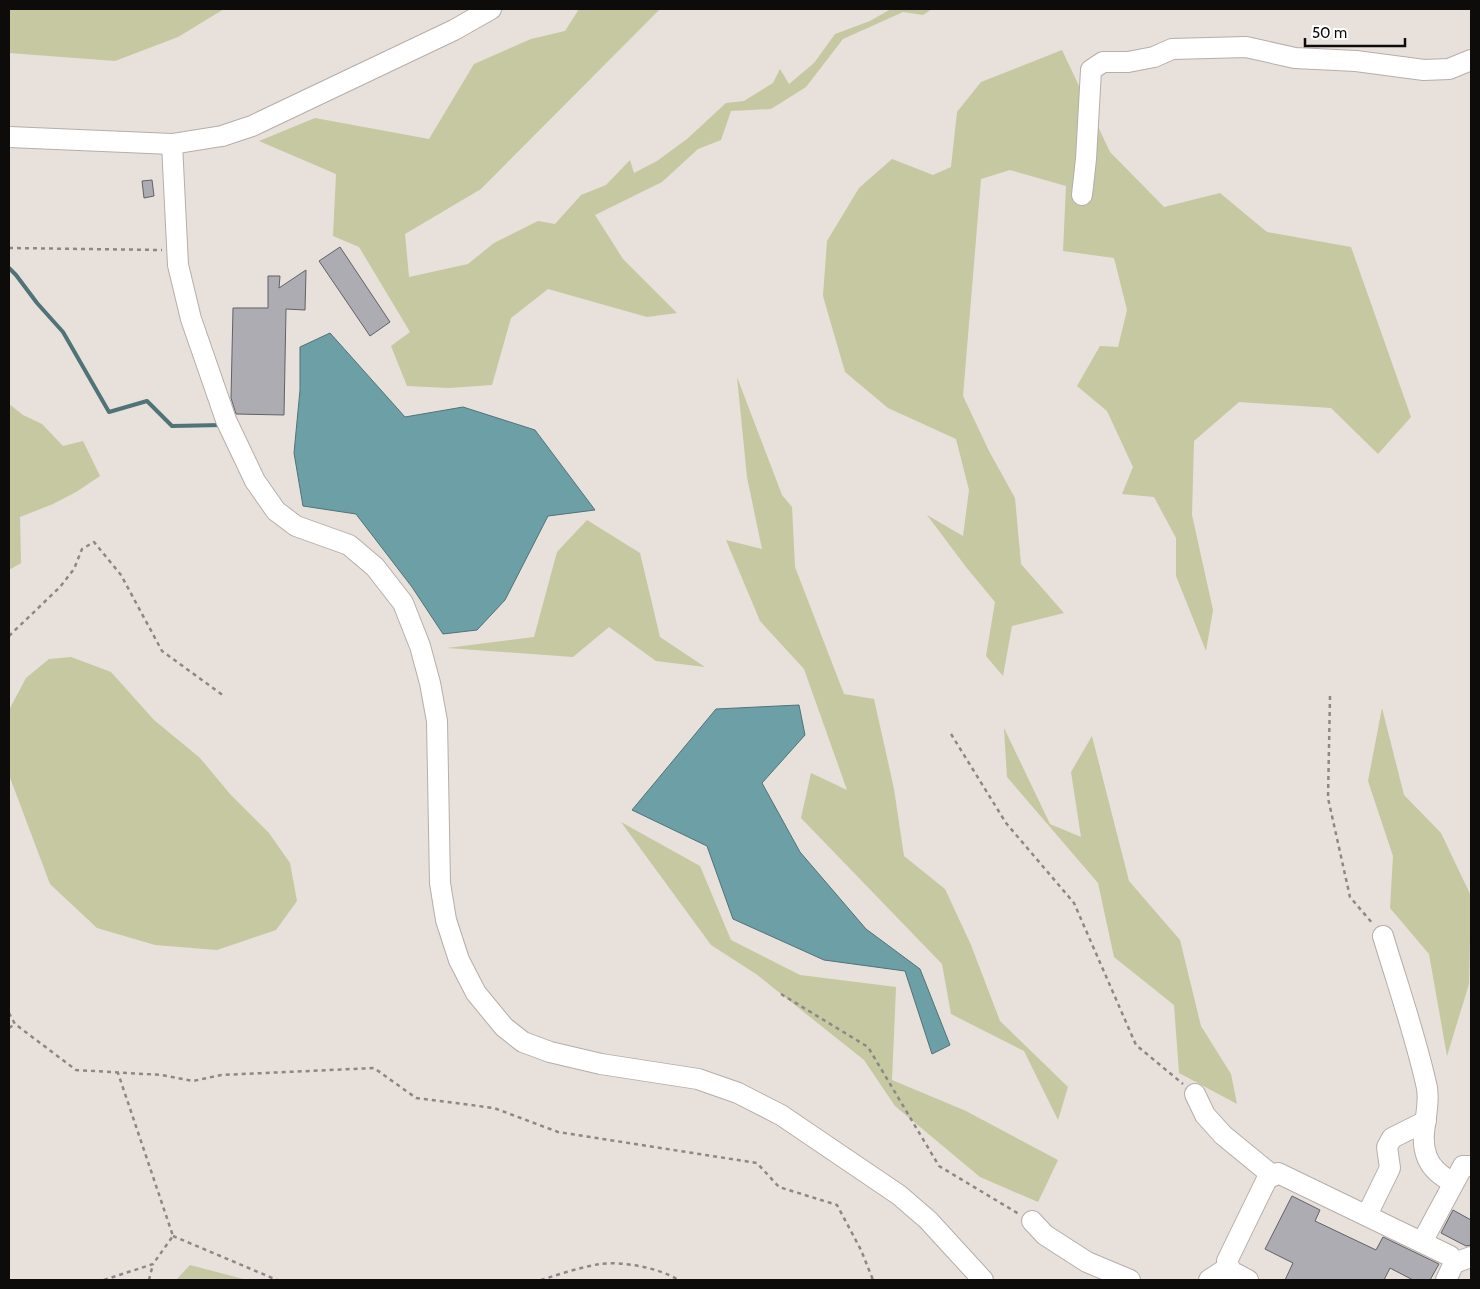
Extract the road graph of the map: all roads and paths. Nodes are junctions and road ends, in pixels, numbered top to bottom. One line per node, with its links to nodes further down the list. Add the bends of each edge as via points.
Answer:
1 (491, 9): 4 (street, via 454,30 252,126 222,136)
2 (1471, 60): 5 (street, via 1450,69 1424,70 1295,58 1246,47 1172,49 1154,57 1128,62 1104,62 1090,70)
3 (9, 137): 4 (street)
4 (172, 144): 7 (street)
5 (1082, 195)
6 (9, 248): 7 (path)
7 (177, 250): 35 (street, via 194,327 226,420 254,481 276,511 296,526 349,545 375,566 403,603 420,646 436,721 440,883 446,920 459,960 476,993 504,1027 523,1042 601,1064 698,1079 738,1093 781,1115 899,1195 928,1220)
8 (9, 636): 9 (path, via 60,588 74,569 82,549 94,542 121,575 162,651)
9 (224, 696)
10 (1330, 696): 12 (path, via 1328,798 1350,897)
11 (951, 734): 18 (path, via 1006,823 1074,903 1136,1045)
12 (1384, 936): 19 (street, via 1427,1089)
13 (781, 994): 23 (path, via 868,1047 939,1166)
14 (9, 1013): 15 (path)
15 (15, 1024): 16 (path); 17 (path, via 76,1070)
16 (9, 1028)
17 (118, 1072): 24 (path); 34 (path, via 193,1081 221,1075 374,1068 416,1098 494,1108 558,1132 757,1163 779,1187 837,1205)
18 (1196, 1094): 21 (street, via 1205,1115)
19 (1426, 1121): 20 (street, via 1423,1140 1427,1156 1438,1174); 22 (street, via 1392,1138 1387,1147 1390,1168)
20 (1465, 1166): 25 (street)
21 (1273, 1176): 22 (street, via 1278,1173); 27 (street, via 1267,1178 1226,1262)
22 (1367, 1215): 25 (street)
23 (1032, 1221): 36 (street, via 1045,1235 1087,1262)
24 (173, 1236): 26 (path); 31 (path)
25 (1422, 1242): 28 (street, via 1450,1256)
26 (153, 1264): 29 (path); 30 (path)
27 (1229, 1267): 37 (street); 38 (street)
28 (1457, 1267)
29 (104, 1280)
30 (149, 1280)
31 (277, 1280)
32 (541, 1280): 33 (path, via 602,1264 640,1266 670,1274)
33 (678, 1280)
34 (873, 1280)
35 (983, 1280)
36 (1130, 1280)
37 (1210, 1280)
38 (1248, 1280)

